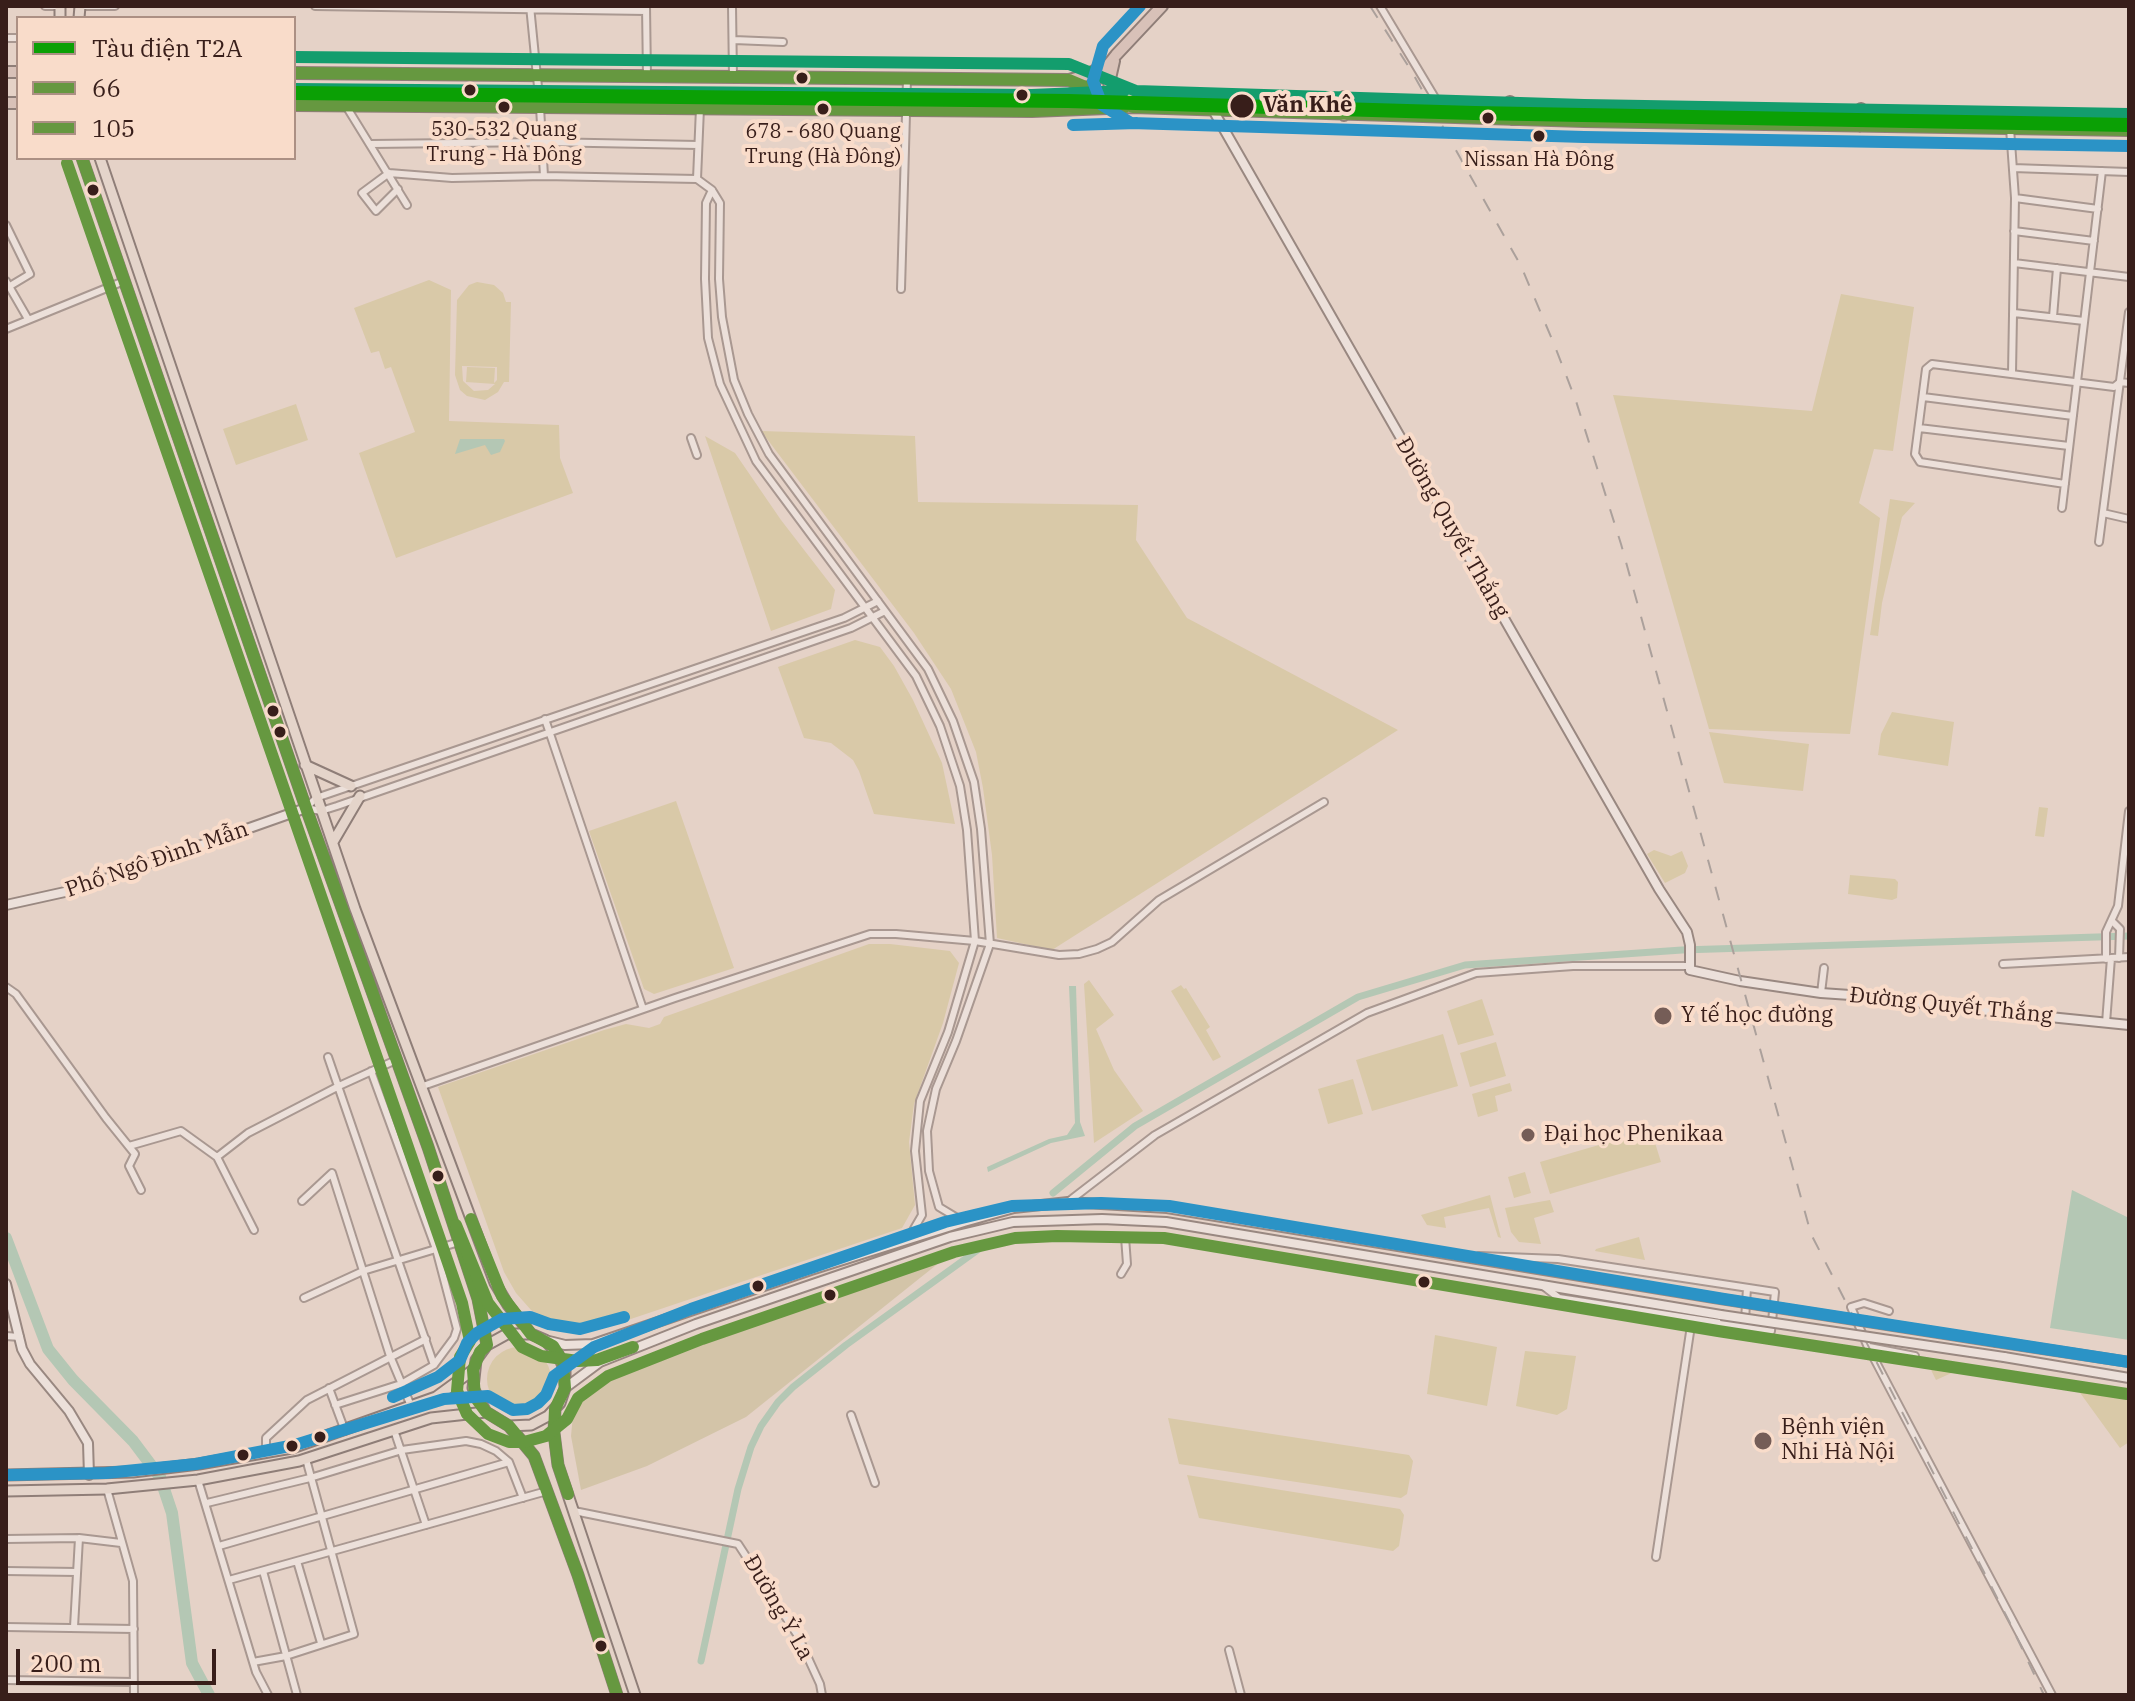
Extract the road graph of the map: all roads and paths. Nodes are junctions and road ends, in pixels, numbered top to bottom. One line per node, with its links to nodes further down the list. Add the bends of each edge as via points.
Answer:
1 (45, 6): 2 (street)
2 (60, 6)
3 (80, 6): 4 (street)
4 (115, 6)
5 (315, 6): 6 (street)
6 (340, 6): 10 (street)
7 (732, 6): 13 (street)
8 (1162, 6): 15 (highway)
9 (1380, 6): 37 (street)
10 (440, 7): 11 (street)
11 (530, 8): 12 (street); 17 (street)
12 (646, 9): 18 (street)
13 (734, 40): 14 (street); 19 (street)
14 (783, 42)
15 (1116, 55): 21 (highway, via 1096,71); 22 (highway); 29 (highway, via 1111,89)
16 (296, 73): 17 (highway)
17 (538, 76): 18 (highway); 28 (street)
18 (647, 77): 19 (highway)
19 (733, 77): 20 (highway)
20 (907, 79): 21 (highway); 34 (street)
21 (1069, 80): 22 (highway)
22 (1090, 89): 29 (highway); 31 (highway)
23 (1187, 97): 32 (highway)
24 (1344, 97): 36 (highway)
25 (1510, 102): 38 (highway)
26 (296, 105): 27 (highway)
27 (346, 105): 28 (highway); 43 (street)
28 (540, 107): 30 (highway); 42 (street)
29 (1133, 107): 31 (highway); 32 (highway)
30 (700, 108): 34 (highway); 44 (street)
31 (1073, 109): 34 (highway)
32 (1187, 109): 35 (highway)
33 (1861, 109): 39 (highway)
34 (907, 110): 67 (street)
35 (1213, 110): 36 (highway); 114 (main road, Đường Quyết Thắng, via 1687,932)
36 (1344, 115): 37 (highway)
37 (1446, 117): 38 (highway)
38 (1511, 119): 39 (highway)
39 (1860, 126): 40 (highway)
40 (2010, 128): 41 (highway); 47 (street)
41 (2129, 130)
42 (542, 142): 43 (street); 44 (street); 51 (street)
43 (371, 144): 50 (street)
44 (698, 145): 52 (street)
45 (83, 160): 65 (main road)
46 (101, 160): 95 (main road)
47 (2013, 168): 48 (street); 55 (street)
48 (2102, 171): 49 (street); 57 (street)
49 (2129, 172)
50 (389, 173): 51 (street); 53 (street); 53 (street, via 362,193 376,211)
51 (544, 176): 52 (street)
52 (697, 179): 54 (street)
53 (398, 189): 56 (street)
54 (712, 190): 89 (street, via 720,203 722,317 734,380 769,454); 90 (street, via 705,225 708,338 720,384 756,461)
55 (2015, 198): 57 (street); 59 (street)
56 (407, 205)
57 (2098, 209): 60 (street)
58 (6, 225): 66 (street, via 30,274)
59 (2014, 231): 60 (street); 61 (street)
60 (2094, 241): 63 (street)
61 (2014, 263): 62 (street); 69 (street)
62 (2057, 268): 63 (street); 70 (street)
63 (2090, 273): 64 (street); 72 (street)
64 (2129, 277)
65 (124, 281): 71 (street); 100 (main road)
66 (8, 284): 71 (street)
67 (901, 289)
68 (2129, 312): 75 (street)
69 (2014, 313): 70 (street); 74 (street)
70 (2053, 317): 72 (street)
71 (28, 319): 73 (street)
72 (2084, 321): 76 (street)
73 (6, 329)
74 (2012, 373): 76 (street); 78 (street, via 1932,364 1926,369)
75 (2120, 382): 76 (street, via 2114,387); 77 (street); 86 (street)
76 (2077, 383): 79 (street)
77 (2129, 383)
78 (1923, 397): 79 (street); 80 (street)
79 (2073, 416): 82 (street)
80 (1919, 428): 82 (street); 84 (street, via 1915,454 1920,462)
81 (691, 438): 83 (street)
82 (2069, 446): 84 (street)
83 (697, 455)
84 (2065, 484): 85 (street)
85 (2062, 508)
86 (2103, 513): 87 (street); 88 (street)
87 (2129, 519)
88 (2099, 542)
89 (878, 601): 90 (street); 91 (street)
90 (866, 608): 92 (street); 93 (street)
91 (885, 611): 92 (street); 110 (street, via 928,669 974,782)
92 (873, 618): 94 (street); 109 (street, via 916,676 960,786)
93 (545, 719): 94 (street); 96 (street)
94 (549, 731): 97 (street); 119 (street)
95 (305, 765): 96 (main road); 98 (main road)
96 (351, 786): 98 (street)
97 (360, 796): 101 (street); 104 (main road)
98 (316, 798): 100 (street); 101 (main road)
99 (1324, 802): 110 (street, via 1171,891 1097,949 1059,955)
100 (306, 808): 101 (street); 105 (main road, Phố Ngô Đình Mẫn, via 74,890); 123 (main road)
101 (321, 811): 104 (main road)
102 (2129, 811): 103 (street)
103 (2128, 830): 106 (street)
104 (333, 842): 126 (main road)
105 (6, 905)
106 (2118, 906): 107 (street); 108 (street)
107 (2129, 907)
108 (2113, 922): 111 (street, via 2120,929); 112 (street, via 2106,932)
109 (975, 941): 110 (street); 119 (street, via 870,934); 135 (street, via 948,1032 920,1101 915,1151 922,1215)
110 (990, 944): 132 (street, via 936,1089 927,1131 929,1171 939,1207)
111 (2119, 956): 112 (street); 113 (street)
112 (2107, 957): 115 (street); 120 (street)
113 (2129, 957)
114 (1689, 963): 118 (main road, Đường Quyết Thắng, via 1690,970 1700,974); 131 (street, via 1476,973 1367,1013 1155,1135)
115 (2003, 964)
116 (1824, 968): 118 (street)
117 (6, 987): 127 (street)
118 (1821, 993): 120 (main road, Đường Quyết Thắng)
119 (643, 1009): 126 (street)
120 (2106, 1023): 121 (main road, Đường Quyết Thắng)
121 (2129, 1025)
122 (328, 1057): 125 (street)
123 (396, 1060): 124 (street); 137 (main road)
124 (371, 1071): 125 (street); 138 (street)
125 (339, 1086): 128 (street, via 248,1133); 141 (street)
126 (423, 1086): 153 (main road, via 495,1283)
127 (129, 1146): 128 (street, via 181,1131); 129 (street, via 135,1154 129,1166)
128 (217, 1157): 133 (street)
129 (141, 1190)
130 (302, 1201): 142 (street, via 332,1173)
131 (1068, 1202): 132 (main road, via 1014,1208); 136 (main road, via 1167,1208)
132 (964, 1222): 135 (main road)
133 (254, 1230)
134 (1125, 1237): 143 (street, via 1127,1264)
135 (908, 1239): 149 (main road)
136 (1363, 1241): 139 (main road); 140 (main road)
137 (459, 1242): 138 (street); 158 (main road)
138 (436, 1249): 141 (street); 163 (street, via 457,1329)
139 (1361, 1253): 144 (main road); 151 (main road, via 1166,1222 1013,1222 950,1237)
140 (1451, 1255): 146 (street, via 1558,1259); 162 (main road, bridge)
141 (399, 1259): 142 (street); 156 (street)
142 (363, 1271): 147 (street); 160 (street)
143 (1121, 1274)
144 (1539, 1283): 150 (street, via 1559,1298); 165 (main road, bridge)
145 (6, 1284): 155 (main road)
146 (1747, 1288): 152 (street); 152 (street, via 1775,1292 1771,1331)
147 (304, 1298)
148 (1889, 1311): 159 (street, via 1864,1303 1851,1307)
149 (691, 1312): 151 (main road); 157 (main road, via 593,1344)
150 (1692, 1319): 152 (street); 200 (street)
151 (696, 1324): 168 (main road, via 600,1362)
152 (1744, 1327)
153 (531, 1334): 157 (main road); 158 (main road, via 507,1334)
154 (6, 1336): 155 (street)
155 (20, 1337): 182 (main road, via 30,1364 81,1429 88,1443)
156 (426, 1339): 160 (street); 163 (street)
157 (545, 1340): 168 (main road, via 563,1362)
158 (487, 1345): 164 (main road)
159 (1869, 1347): 161 (street); 224 (street)
160 (390, 1356): 166 (street); 167 (street)
161 (1915, 1356)
162 (2129, 1362)
163 (434, 1365): 166 (street)
164 (473, 1370): 170 (main road); 172 (main road, via 473,1388)
165 (2129, 1378)
166 (401, 1384): 169 (street); 170 (street)
167 (329, 1388): 169 (street); 178 (street, via 307,1400 266,1438)
168 (565, 1388): 171 (main road)
169 (335, 1405): 176 (street)
170 (412, 1407): 176 (main road)
171 (555, 1409): 174 (main road, via 531,1425); 192 (main road, via 558,1465)
172 (486, 1412): 174 (main road); 175 (main road, via 445,1415)
173 (851, 1415): 185 (street)
174 (509, 1426): 189 (main road, via 534,1456)
175 (394, 1430): 177 (street); 179 (main road)
176 (345, 1431): 178 (main road)
177 (402, 1450): 180 (street, via 466,1441 496,1451); 183 (street); 187 (street)
178 (266, 1453): 182 (main road)
179 (306, 1459): 183 (street); 184 (main road)
180 (509, 1462): 187 (street); 190 (street)
181 (6, 1475): 182 (main road)
182 (89, 1475)
183 (310, 1478): 191 (street); 193 (street)
184 (198, 1480): 186 (main road); 191 (street)
185 (875, 1483)
186 (107, 1489): 188 (main road); 197 (street)
187 (415, 1489): 193 (street); 194 (street)
188 (6, 1491)
189 (547, 1491): 190 (street); 206 (main road)
190 (523, 1498): 194 (street)
191 (207, 1503): 198 (street)
192 (574, 1511): 202 (main road); 222 (street, Đường Ỷ La, via 738,1544 798,1636)
193 (322, 1515): 198 (street); 199 (street)
194 (426, 1525): 199 (street)
195 (79, 1538): 196 (street); 197 (street); 205 (street)
196 (6, 1539)
197 (121, 1543): 210 (street, via 133,1581)
198 (219, 1546): 207 (street)
199 (333, 1552): 201 (street); 211 (street, via 354,1634)
200 (1656, 1557)
201 (297, 1561): 204 (street); 211 (street)
202 (593, 1570): 206 (main road); 221 (main road)
203 (6, 1571): 205 (street)
204 (263, 1571): 207 (street); 213 (street)
205 (77, 1572): 209 (street)
206 (578, 1575): 220 (main road)
207 (229, 1580): 214 (street)
208 (6, 1627): 209 (street)
209 (74, 1627): 210 (street)
210 (134, 1629): 216 (street)
211 (321, 1643): 213 (street)
212 (1229, 1650): 223 (street)
213 (286, 1656): 214 (street); 219 (street)
214 (253, 1662): 218 (street)
215 (6, 1680): 216 (street)
216 (134, 1682): 217 (street)
217 (134, 1695)
218 (268, 1695)
219 (297, 1695)
220 (617, 1695)
221 (635, 1695)
222 (822, 1695)
223 (1241, 1695)
224 (2052, 1695)

